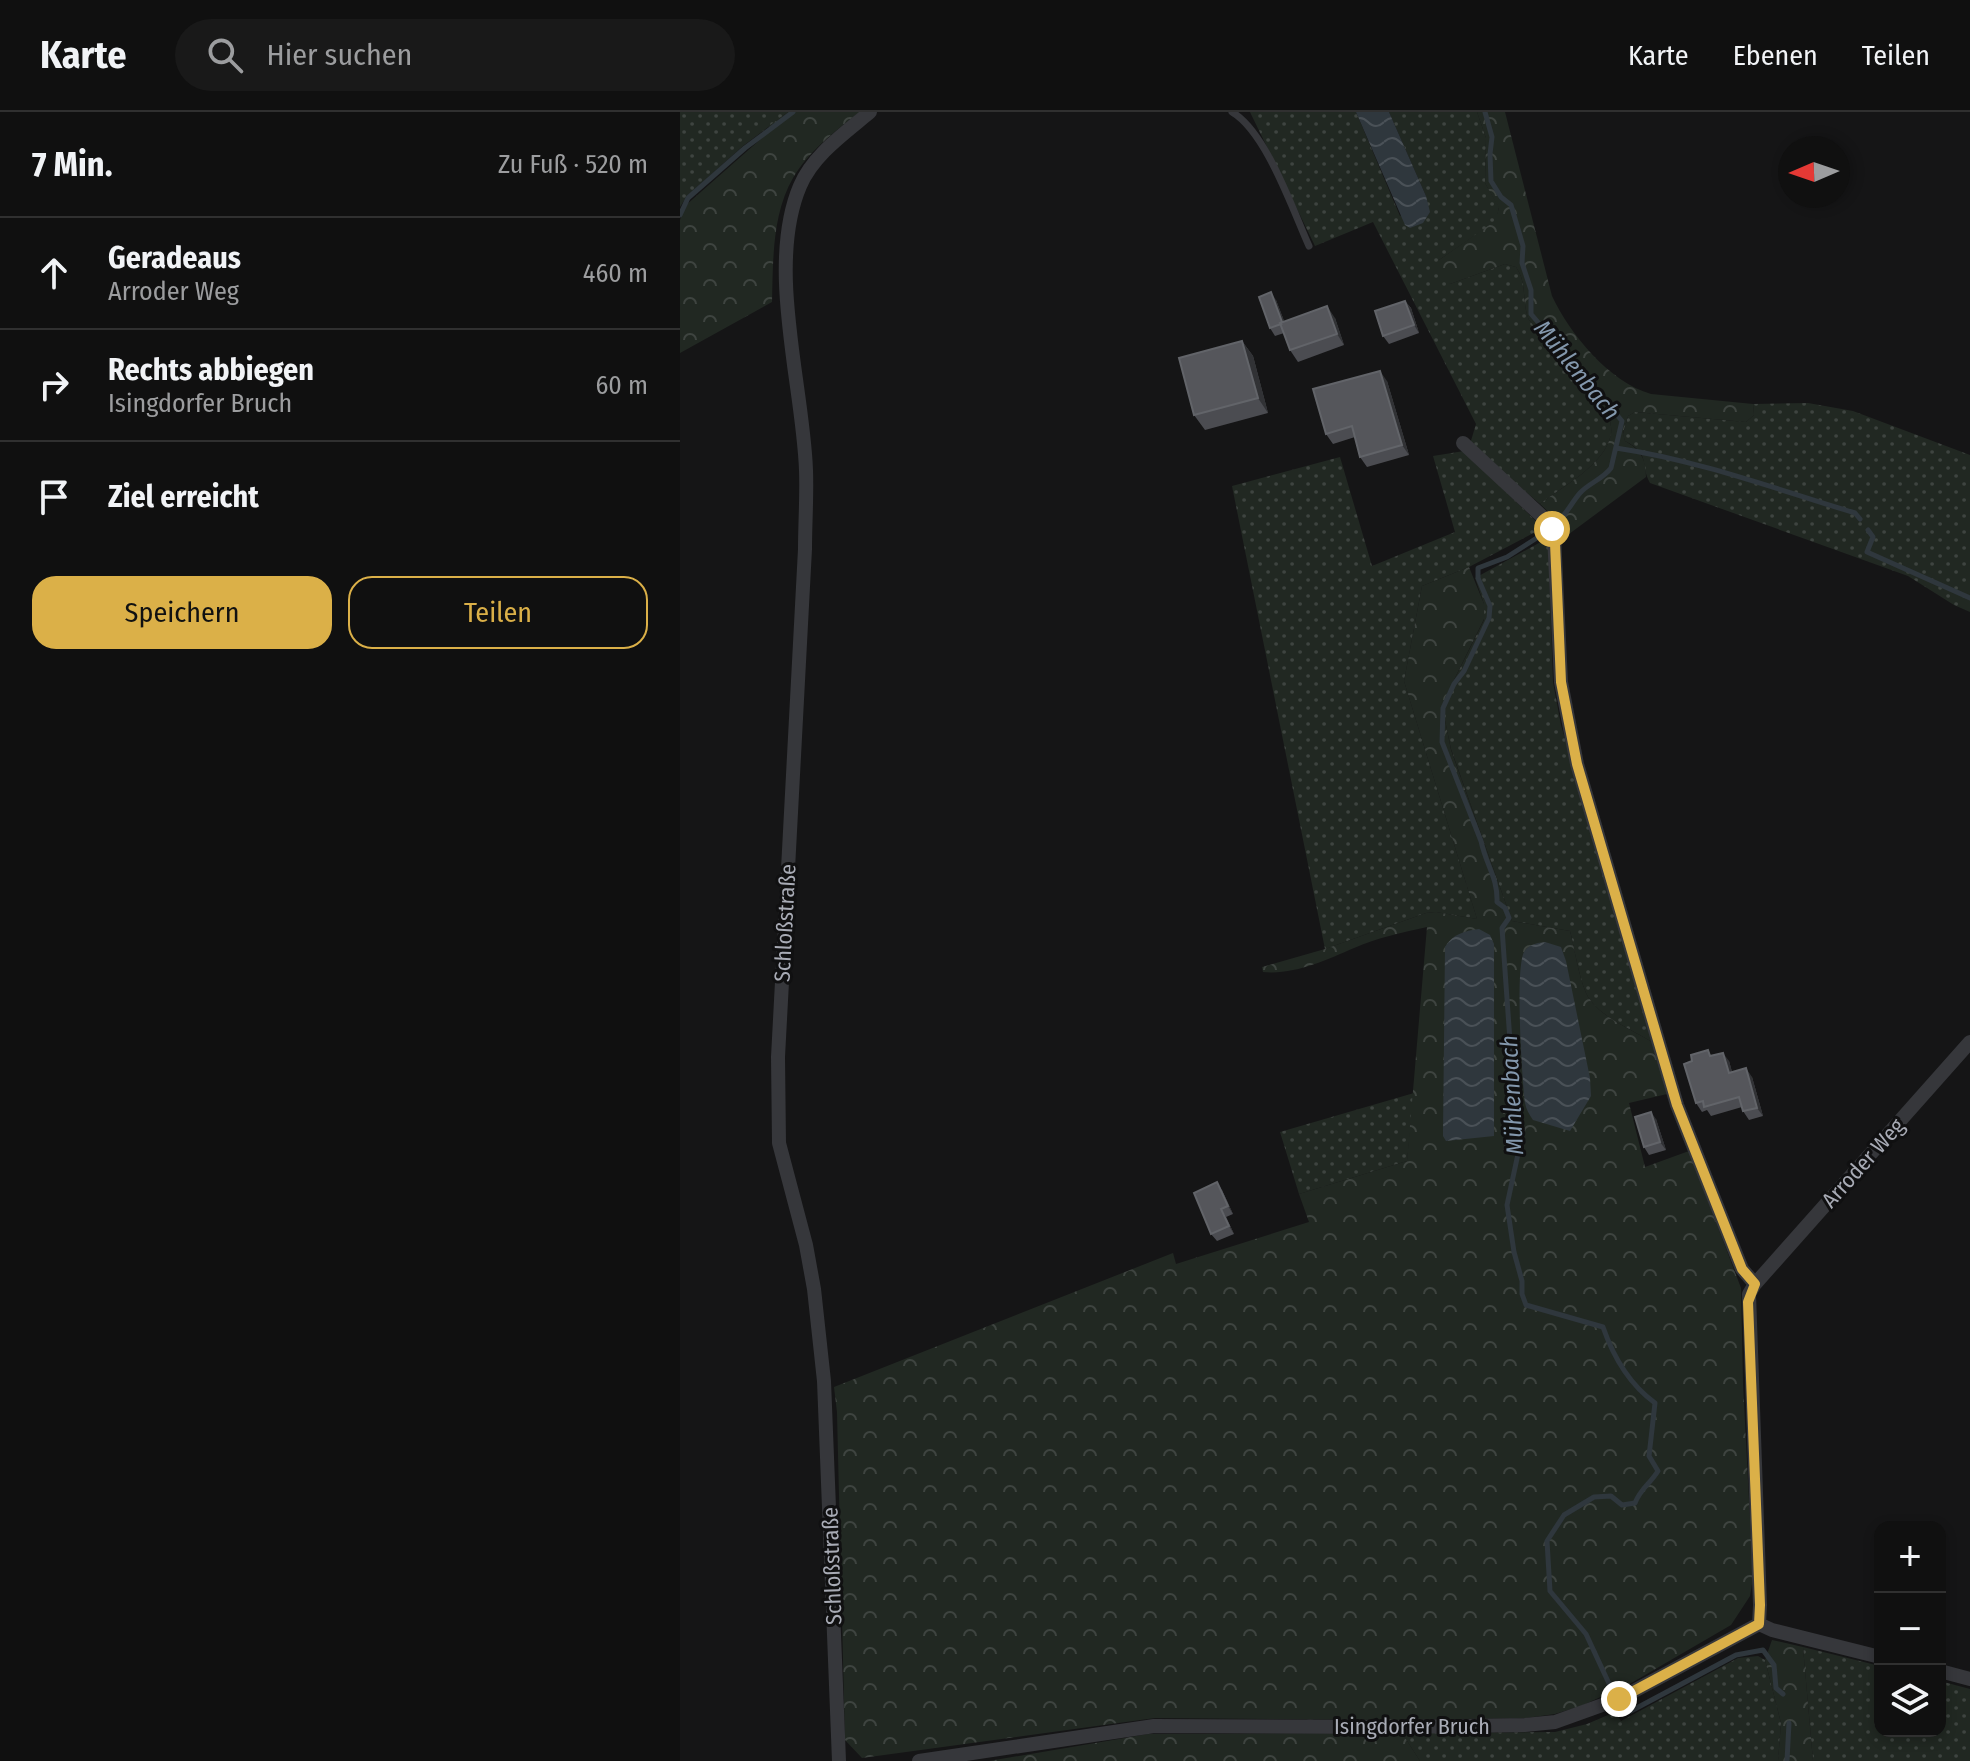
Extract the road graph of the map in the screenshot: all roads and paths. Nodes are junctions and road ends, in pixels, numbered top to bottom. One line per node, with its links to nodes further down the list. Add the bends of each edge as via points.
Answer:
1 (870, 112): 11 (street, Schloßstraße, via 812,165 800,186 787,264 806,470 778,1057 779,1143 806,1245 824,1381)
2 (1232, 112): 3 (lane, via 1258,136)
3 (1309, 246)
4 (1463, 443): 6 (street, via 1552,529 1561,682 1577,764 1677,1105 1742,1269)
5 (1970, 1042): 6 (street, Arroder Weg)
6 (1755, 1284): 7 (street, via 1748,1302)
7 (1759, 1624): 8 (street); 12 (street, Isingdorfer Bruch, via 1619,1699 1555,1722 1154,1726)
8 (1874, 1656)
9 (1946, 1673): 10 (street)
10 (1970, 1679)
11 (839, 1761)
12 (919, 1761)

